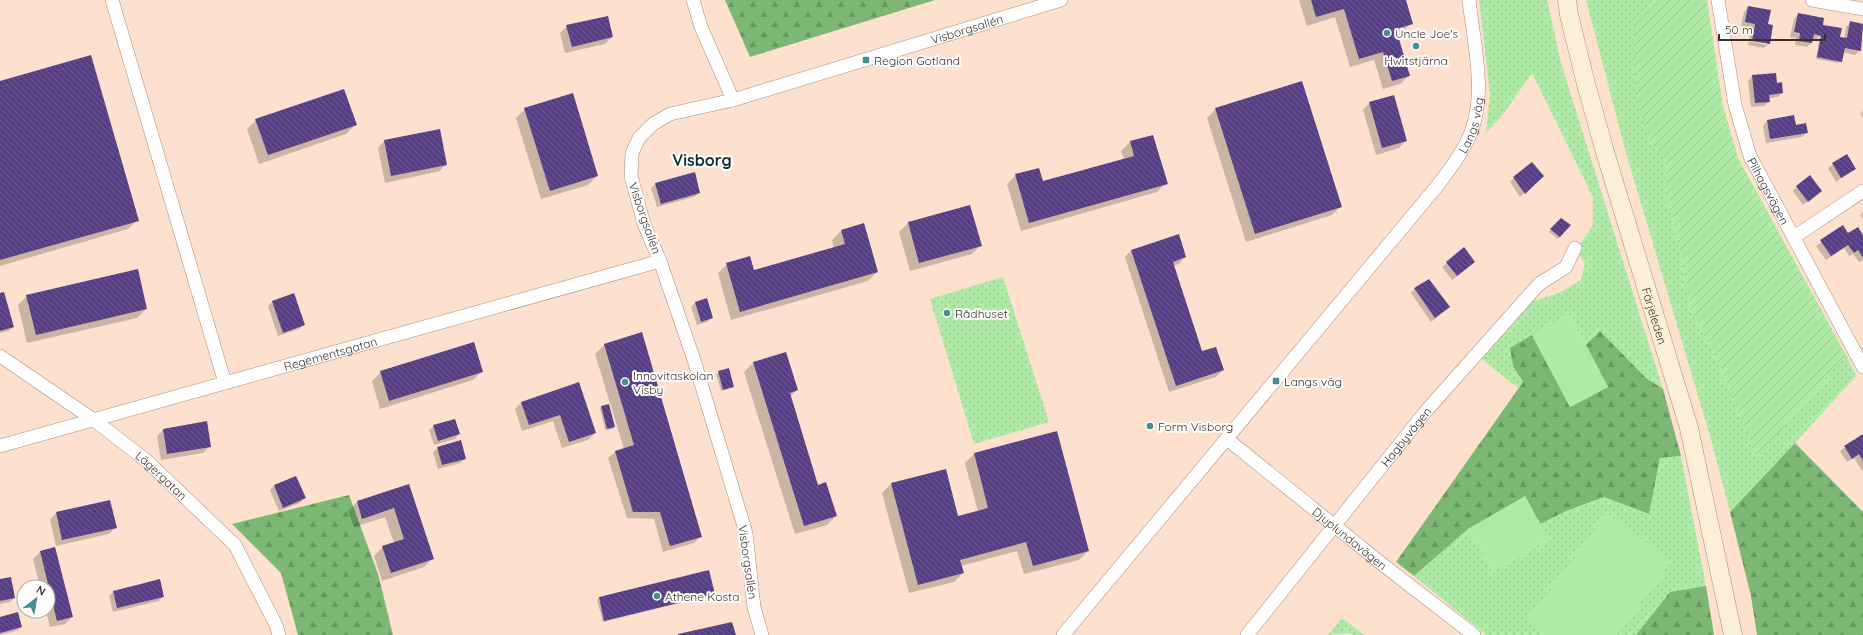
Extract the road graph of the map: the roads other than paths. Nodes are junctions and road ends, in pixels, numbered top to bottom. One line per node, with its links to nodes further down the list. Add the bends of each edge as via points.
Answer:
1 (112, 0): 17 (street)
2 (693, 0): 9 (street, via 701,27)
3 (1061, 0): 9 (street, Visborgsallén)
4 (1469, 0): 19 (street, Langs väg, via 1479,99 1475,121 1465,147 1438,185)
5 (1567, 0): 27 (main road, Färjeleden, via 1584,77 1605,152 1689,428)
6 (1718, 0): 11 (street, Pilhagsvägen, via 1734,105 1750,156)
7 (1812, 0): 8 (street)
8 (1863, 9)
9 (733, 100): 13 (street, Visborgsallén, via 670,114 648,128 639,138 632,153 631,176 644,224)
10 (1863, 191): 11 (street)
11 (1794, 237): 14 (street, Pilhagsvägen)
12 (1574, 248): 21 (street, Hagbyvägen, via 1566,267 1539,284 1482,346)
13 (660, 261): 17 (street, Regementsgatan); 23 (street, Visborgsallén, via 694,360 746,533 754,607)
14 (1859, 348): 16 (street, Pilhagsvägen)
15 (0, 356): 18 (street, Lägergatan)
16 (1863, 367)
17 (225, 383): 18 (street, Regementsgatan)
18 (94, 420): 20 (street, Regementsgatan); 22 (street, Lägergatan, via 147,461 235,546)
19 (1227, 439): 21 (street, Djuplundavägen); 24 (street, Langs väg)
20 (0, 446)
21 (1334, 525): 25 (street, Hagbyvägen); 26 (street, Djuplundavägen)
22 (279, 635)
23 (762, 635)
24 (1063, 635)
25 (1247, 635)
26 (1474, 635)
27 (1733, 635)

